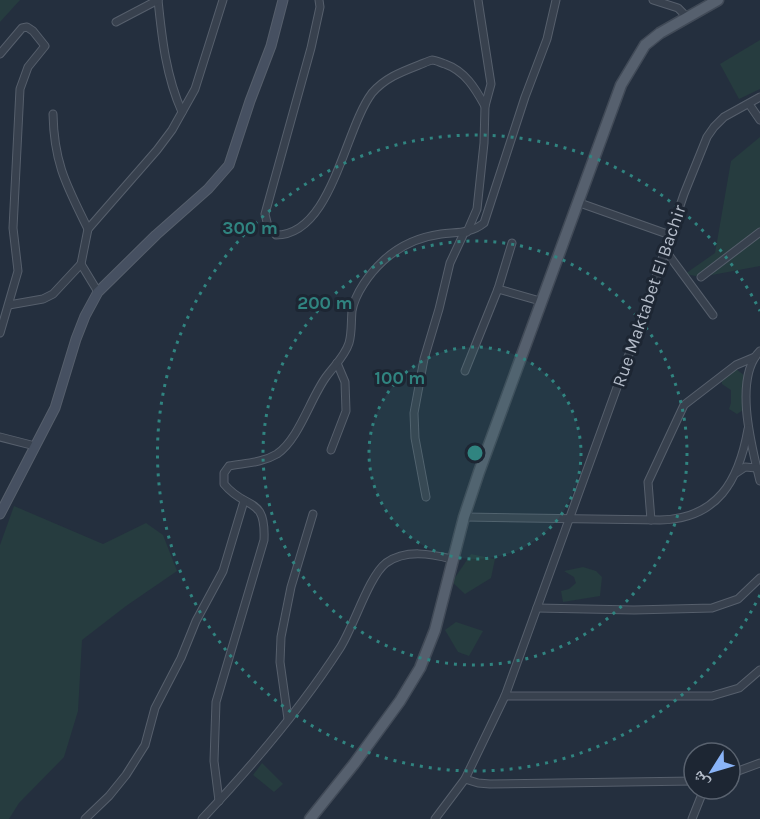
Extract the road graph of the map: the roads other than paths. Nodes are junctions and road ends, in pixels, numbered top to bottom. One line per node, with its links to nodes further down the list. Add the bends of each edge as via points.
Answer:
1 (158, 0): 10 (street); 15 (street, via 165,58)
2 (223, 0): 15 (street, via 195,89)
3 (284, 0): 28 (street, via 229,165)
4 (319, 0): 14 (street, via 311,48 266,214 268,226 276,235 288,235 313,218 372,94 392,75 433,60 455,68 471,83)
5 (478, 0): 14 (street, via 491,84)
6 (556, 0): 20 (street, via 547,39 488,214 484,223)
7 (653, 0): 9 (street, via 678,8)
8 (718, 0): 9 (main road)
9 (687, 17): 18 (main road, via 645,45 630,68)
10 (116, 22)
11 (0, 54): 30 (street, via 27,27 45,46 28,67 20,89 13,228 18,272)
12 (760, 97): 13 (street, Rue Maktabet El Bachir)
13 (749, 104): 17 (street); 22 (street, Rue Maktabet El Bachir, via 718,122 707,137)
14 (485, 106): 20 (street, via 477,209)
15 (182, 112): 19 (street, via 157,150)
16 (53, 114): 19 (street, via 58,163)
17 (760, 120)
18 (578, 202): 22 (street); 29 (main road)
19 (88, 229): 25 (street)
20 (465, 232): 34 (street, via 416,239 383,261 362,286 352,309 349,345); 43 (street, via 450,264 414,413)
21 (760, 232): 26 (street)
22 (670, 235): 24 (street, Rue Maktabet El Bachir)
23 (512, 243): 27 (street)
24 (665, 250): 31 (street); 48 (street, Rue Maktabet El Bachir)
25 (81, 264): 28 (street); 30 (street, via 53,294)
26 (701, 277)
27 (498, 289): 29 (street); 35 (street)
28 (98, 292): 38 (street, via 79,331 55,408)
29 (540, 302): 47 (main road)
30 (9, 305): 32 (street)
31 (713, 315)
32 (0, 333)
33 (757, 354): 36 (street, via 746,388); 49 (street, via 736,365 684,405 648,482)
34 (337, 363): 39 (street, via 345,382 346,411); 44 (street, via 280,452 252,464 226,468 224,484)
35 (465, 371)
36 (748, 429): 40 (street); 41 (street)
37 (0, 437): 38 (street)
38 (35, 446): 45 (street)
39 (331, 450)
40 (757, 468): 41 (street, via 745,467); 42 (street)
41 (736, 472): 49 (street, via 720,497 700,511 673,520)
42 (760, 481)
43 (426, 497)
44 (244, 501): 60 (street, via 263,515 264,540 216,702 214,761); 62 (street, via 223,571 155,708 145,746 126,775)
45 (0, 514)
46 (313, 514): 55 (street, via 280,637)
47 (464, 517): 48 (street); 50 (main road)
48 (570, 519): 49 (street); 52 (street, Rue Maktabet El Bachir)
49 (651, 520)
50 (452, 559): 55 (street, via 423,553 386,563 373,579 341,647); 64 (main road, via 435,630 420,668 354,764)
51 (760, 578): 52 (street, via 738,599 712,608)
52 (537, 608): 54 (street, Rue Maktabet El Bachir)
53 (760, 670): 54 (street, via 739,688 712,696)
54 (505, 696): 58 (street, Rue Maktabet El Bachir)
55 (288, 719): 60 (street, via 266,750)
56 (760, 763): 57 (street)
57 (742, 770)
58 (465, 779): 59 (street, via 490,784); 65 (street, Rue Maktabet El Bachir)
59 (682, 781)
60 (219, 801): 63 (street)
61 (699, 801): 66 (street)
62 (86, 819)
63 (202, 819)
64 (310, 819)
65 (435, 819)
66 (692, 819)

